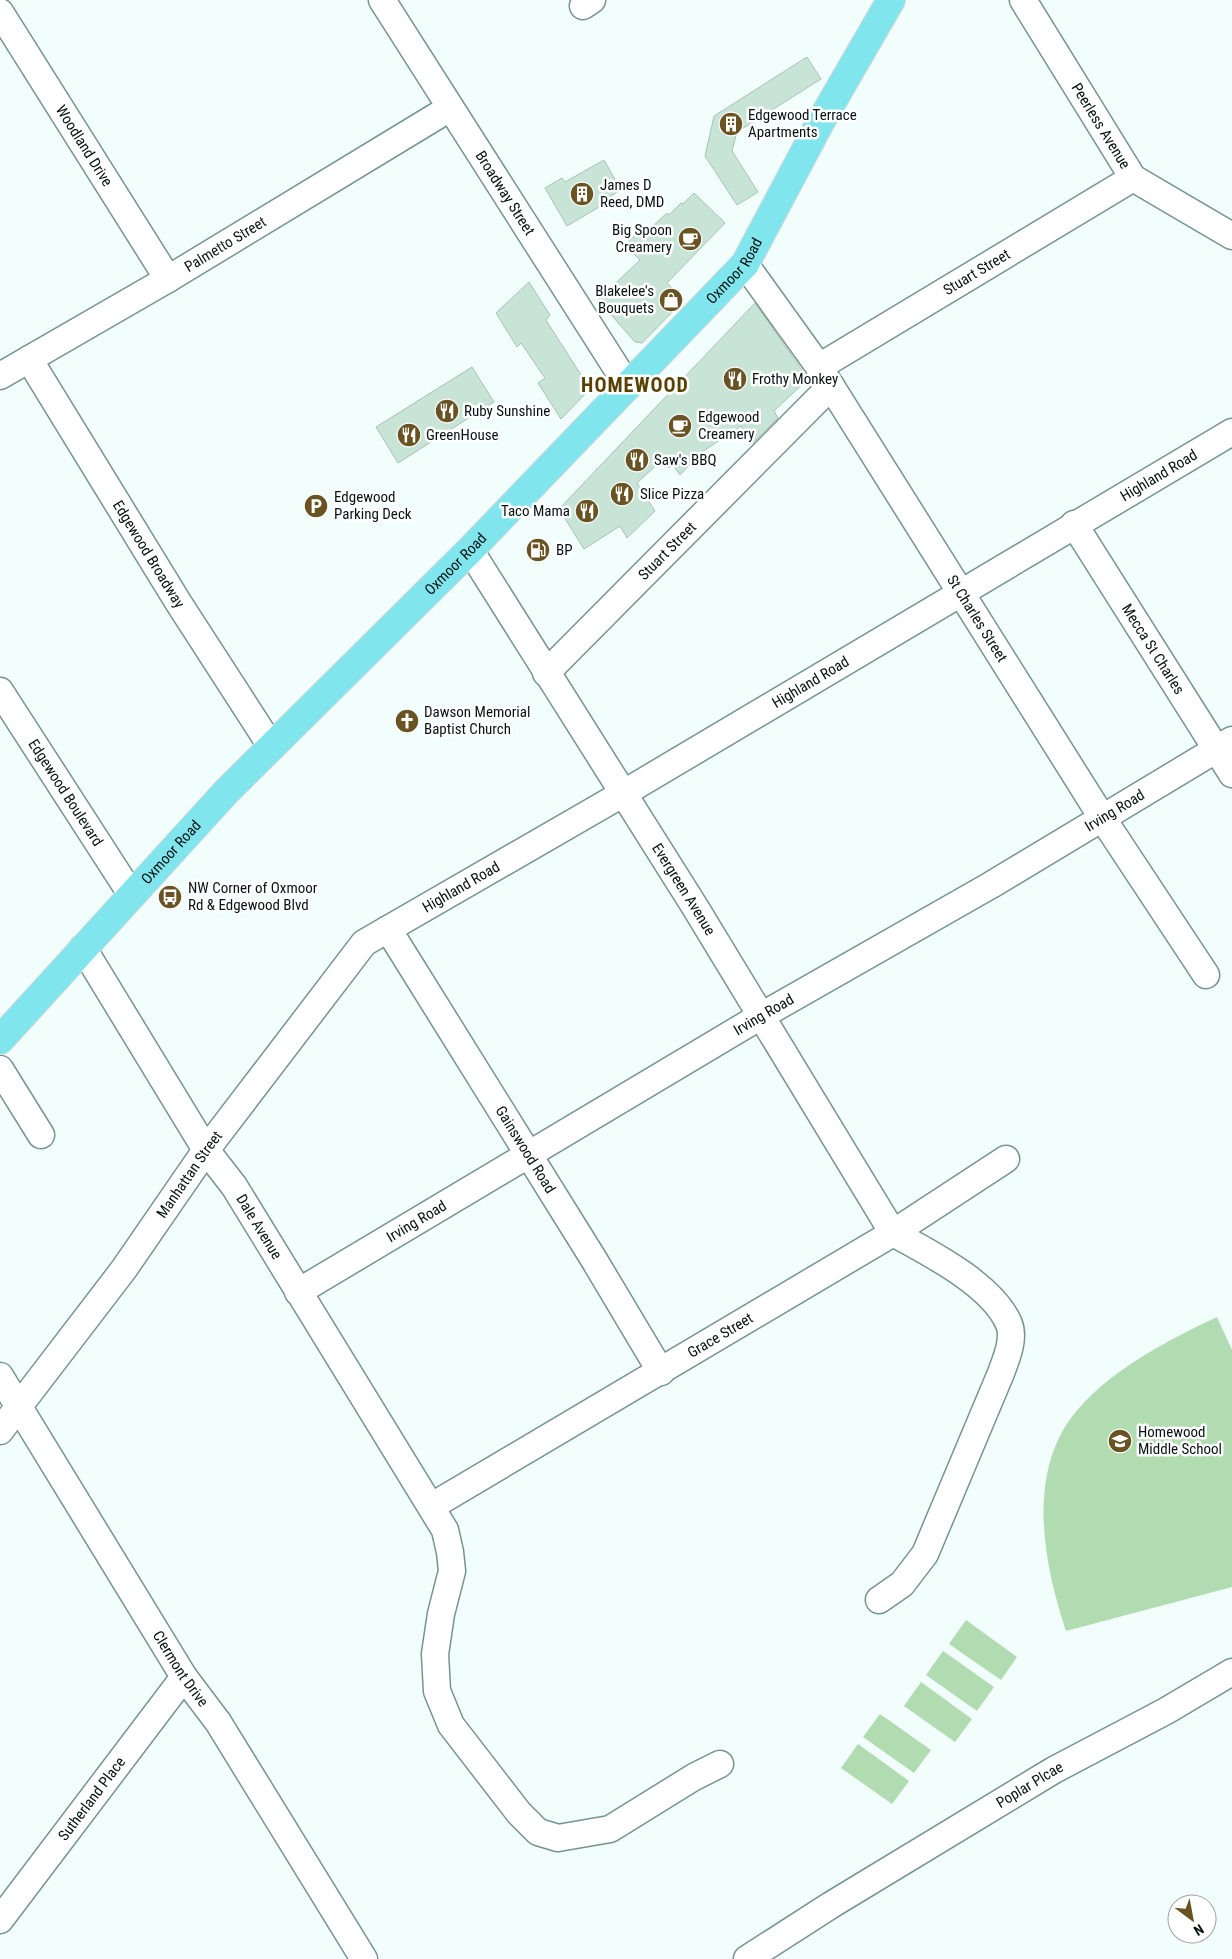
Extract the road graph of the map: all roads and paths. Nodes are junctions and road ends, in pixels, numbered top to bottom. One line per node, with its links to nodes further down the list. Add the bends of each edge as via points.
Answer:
1 (382, 0): 5 (street, Broadway Street)
2 (891, 0): 8 (main road, Oxmoor Road, via 821,121)
3 (1023, 0): 6 (street, Peerless Avenue)
4 (0, 12): 9 (street, Woodland Drive)
5 (450, 108): 9 (street, Palmetto Street); 13 (street, Broadway Street)
6 (1133, 178): 7 (street, Peerless Avenue); 12 (street, Stuart Street)
7 (1232, 236)
8 (745, 264): 12 (street, St Charles Street); 13 (main road, Oxmoor Road)
9 (168, 279): 10 (street, Palmetto Street)
10 (29, 359): 11 (street, Palmetto Street); 21 (street, Edgewood Broadway, via 178,602)
11 (0, 376)
12 (825, 376): 17 (street, St Charles Street); 18 (street, Stuart Street)
13 (628, 386): 16 (main road, Oxmoor Road)
14 (1232, 432): 15 (street, Highland Road)
15 (1074, 524): 17 (street, Highland Road); 20 (street, Mecca St Charles)
16 (470, 550): 18 (street, Evergreen Avenue); 21 (main road, Oxmoor Road)
17 (960, 592): 23 (street, Highland Road); 24 (street, St Charles Street)
18 (546, 673): 23 (street, Evergreen Avenue)
19 (0, 691): 25 (street, Edgewood Boulevard)
20 (1224, 745): 22 (street, Mecca St Charles); 24 (street, Irving Road)
21 (271, 746): 25 (main road, Oxmoor Road)
22 (1232, 774)
23 (624, 793): 26 (street, Highland Road); 29 (street, Evergreen Avenue)
24 (1103, 819): 28 (street, St Charles Street); 29 (street, Irving Road)
25 (131, 894): 27 (main road, Oxmoor Road)
26 (388, 929): 33 (street, Manhattan Street, via 364,943); 34 (street, Gainswood Road)
27 (83, 948): 30 (main road, Oxmoor Road); 33 (street, Dale Avenue)
28 (1206, 975)
29 (761, 1016): 34 (street, Irving Road); 36 (street, Evergreen Avenue)
30 (0, 1040)
31 (0, 1069): 32 (street)
32 (41, 1135)
33 (206, 1150): 37 (street, Dale Avenue, via 234,1186); 40 (street, Manhattan Street, via 124,1269)
34 (527, 1154): 37 (street, Irving Road); 38 (street, Gainswood Road)
35 (1006, 1159): 36 (street, Grace Street)
36 (892, 1233): 38 (street, Grace Street); 43 (street, via 940,1258 969,1279 999,1307 1010,1326 1009,1348 925,1554 902,1584)
37 (298, 1292): 42 (street, Dale Avenue)
38 (661, 1372): 42 (street, Grace Street)
39 (0, 1376): 40 (street, Clermont Drive)
40 (19, 1405): 41 (street, Manhattan Street); 45 (street, Clermont Drive)
41 (0, 1431)
42 (432, 1506): 46 (street, Dale Avenue, via 444,1530 452,1571 435,1654 437,1690 451,1725 519,1813 538,1832 558,1838 610,1829)
43 (879, 1600)
44 (1232, 1672): 49 (street, Poplar Plcae, via 1054,1770)
45 (184, 1677): 47 (street, Sutherland Place); 48 (street, Clermont Drive, via 218,1722)
46 (720, 1764)
47 (0, 1920)
48 (364, 1959)
49 (748, 1959)

